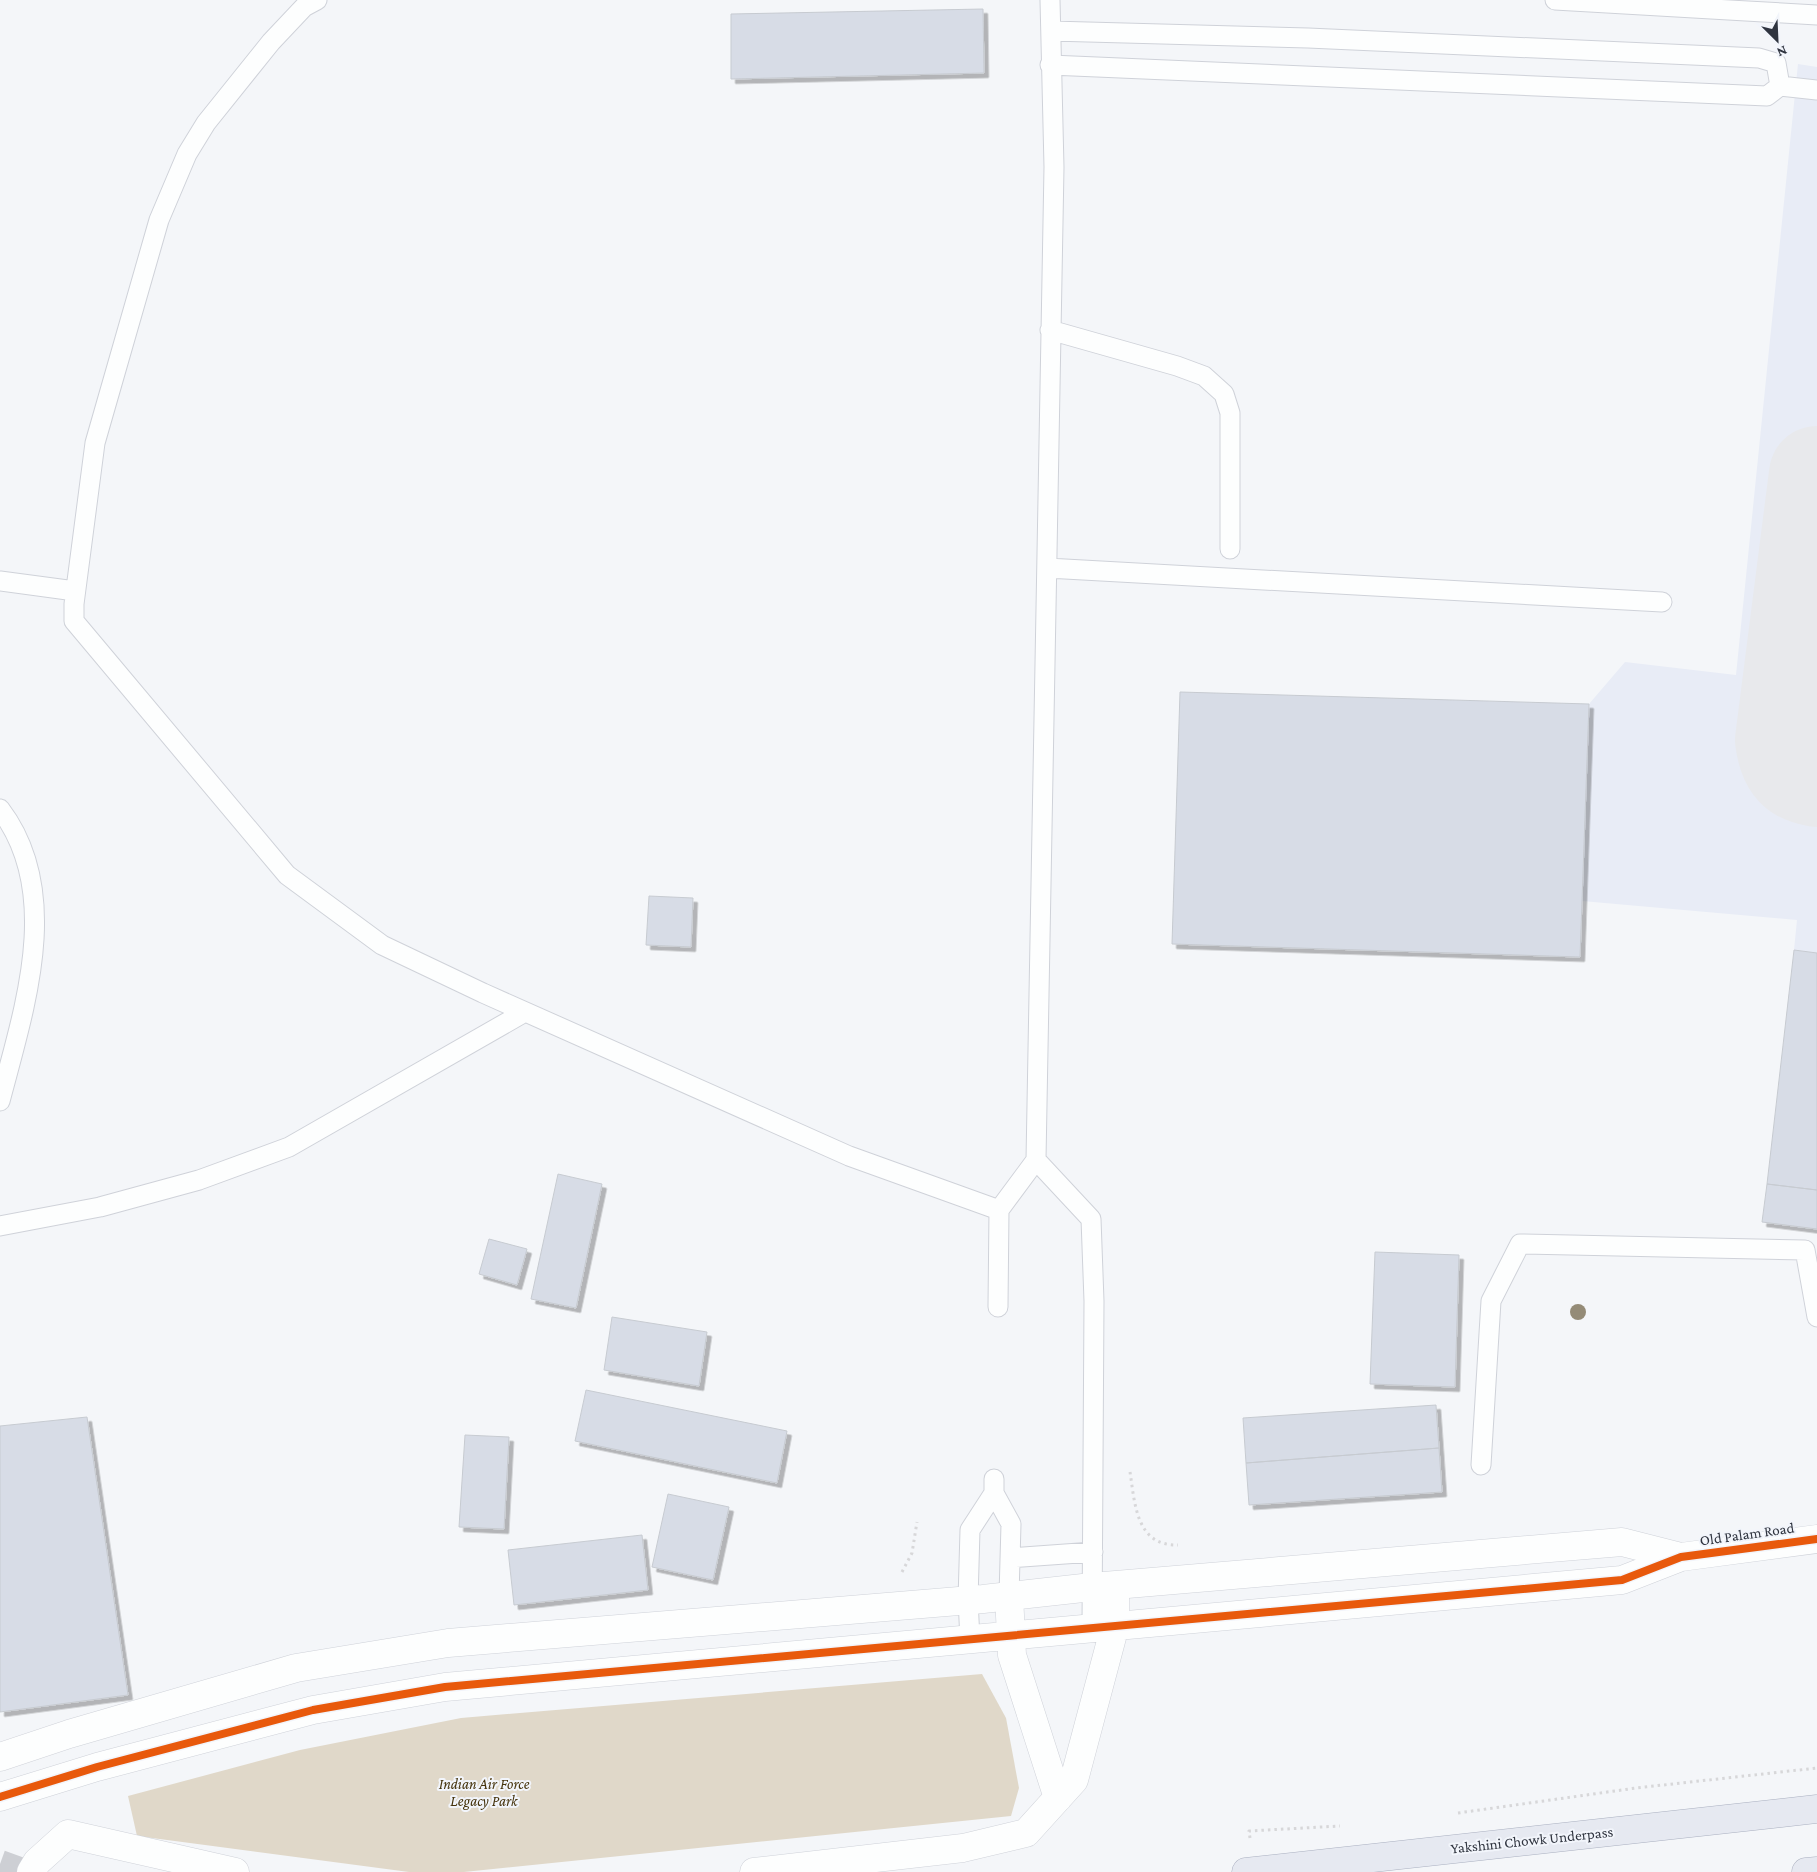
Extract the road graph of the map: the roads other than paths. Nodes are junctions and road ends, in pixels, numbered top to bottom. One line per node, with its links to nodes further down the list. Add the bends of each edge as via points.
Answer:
1 (317, 0): 13 (lane, via 304,7 271,42 206,123 187,154 158,220 95,443)
2 (1050, 0): 5 (lane)
3 (1555, 0): 4 (lane)
4 (1817, 15)
5 (1051, 30): 6 (lane); 7 (lane, via 1759,58 1776,63)
6 (1050, 65): 7 (lane, via 1767,96); 9 (lane, via 1054,167)
7 (1780, 86): 8 (lane)
8 (1817, 90)
9 (1050, 330): 10 (lane, via 1177,366 1204,376 1224,394 1230,413); 11 (lane)
10 (1230, 549)
11 (1048, 568): 14 (lane); 18 (lane)
12 (0, 581): 13 (lane)
13 (75, 591): 16 (lane, via 74,621 85,636 287,875 382,945)
14 (1662, 602)
15 (0, 808): 17 (lane, via 13,826 32,875 34,936 26,1004)
16 (525, 1012): 19 (lane, via 849,1156); 20 (lane, via 290,1147 199,1180 100,1207)
17 (1, 1091)
18 (1036, 1160): 19 (lane); 25 (lane, via 1092,1219)
19 (1000, 1210): 21 (lane)
20 (0, 1226)
21 (998, 1307)
22 (1817, 1317): 23 (lane, via 1805,1250 1520,1244 1491,1301)
23 (1481, 1465)
24 (1817, 1539): 26 (street, Old Palam Road)
25 (1093, 1552): 27 (lane); 28 (lane)
26 (1681, 1557): 28 (street, via 1622,1542); 31 (street, via 1622,1580)
27 (1010, 1558): 29 (lane); 30 (lane, via 1011,1524 994,1486 970,1530)
28 (1104, 1586): 29 (street); 31 (street)
29 (1009, 1596): 30 (street); 32 (street)
30 (968, 1600): 33 (lane); 34 (street, via 439,1644 296,1668)
31 (1104, 1627): 32 (street); 39 (street, via 1074,1780)
32 (1011, 1636): 33 (street); 39 (street, via 1012,1656)
33 (970, 1640): 37 (street, via 445,1687 313,1710 97,1766)
34 (31, 1747): 35 (street); 36 (street)
35 (0, 1749)
36 (0, 1757)
37 (34, 1787): 38 (street); 41 (street)
38 (0, 1797)
39 (1058, 1798): 45 (street, via 1026,1833 963,1848)
40 (1817, 1809): 47 (main road, Yakshini Chowk Underpass)
41 (0, 1814)
42 (1817, 1871): 48 (main road)
43 (31, 1872): 44 (street, via 37,1862 68,1834)
44 (235, 1872)
45 (754, 1872)
46 (1246, 1872): 47 (main road, Yakshini Chowk Underpass)
47 (1251, 1872)
48 (1806, 1872)

